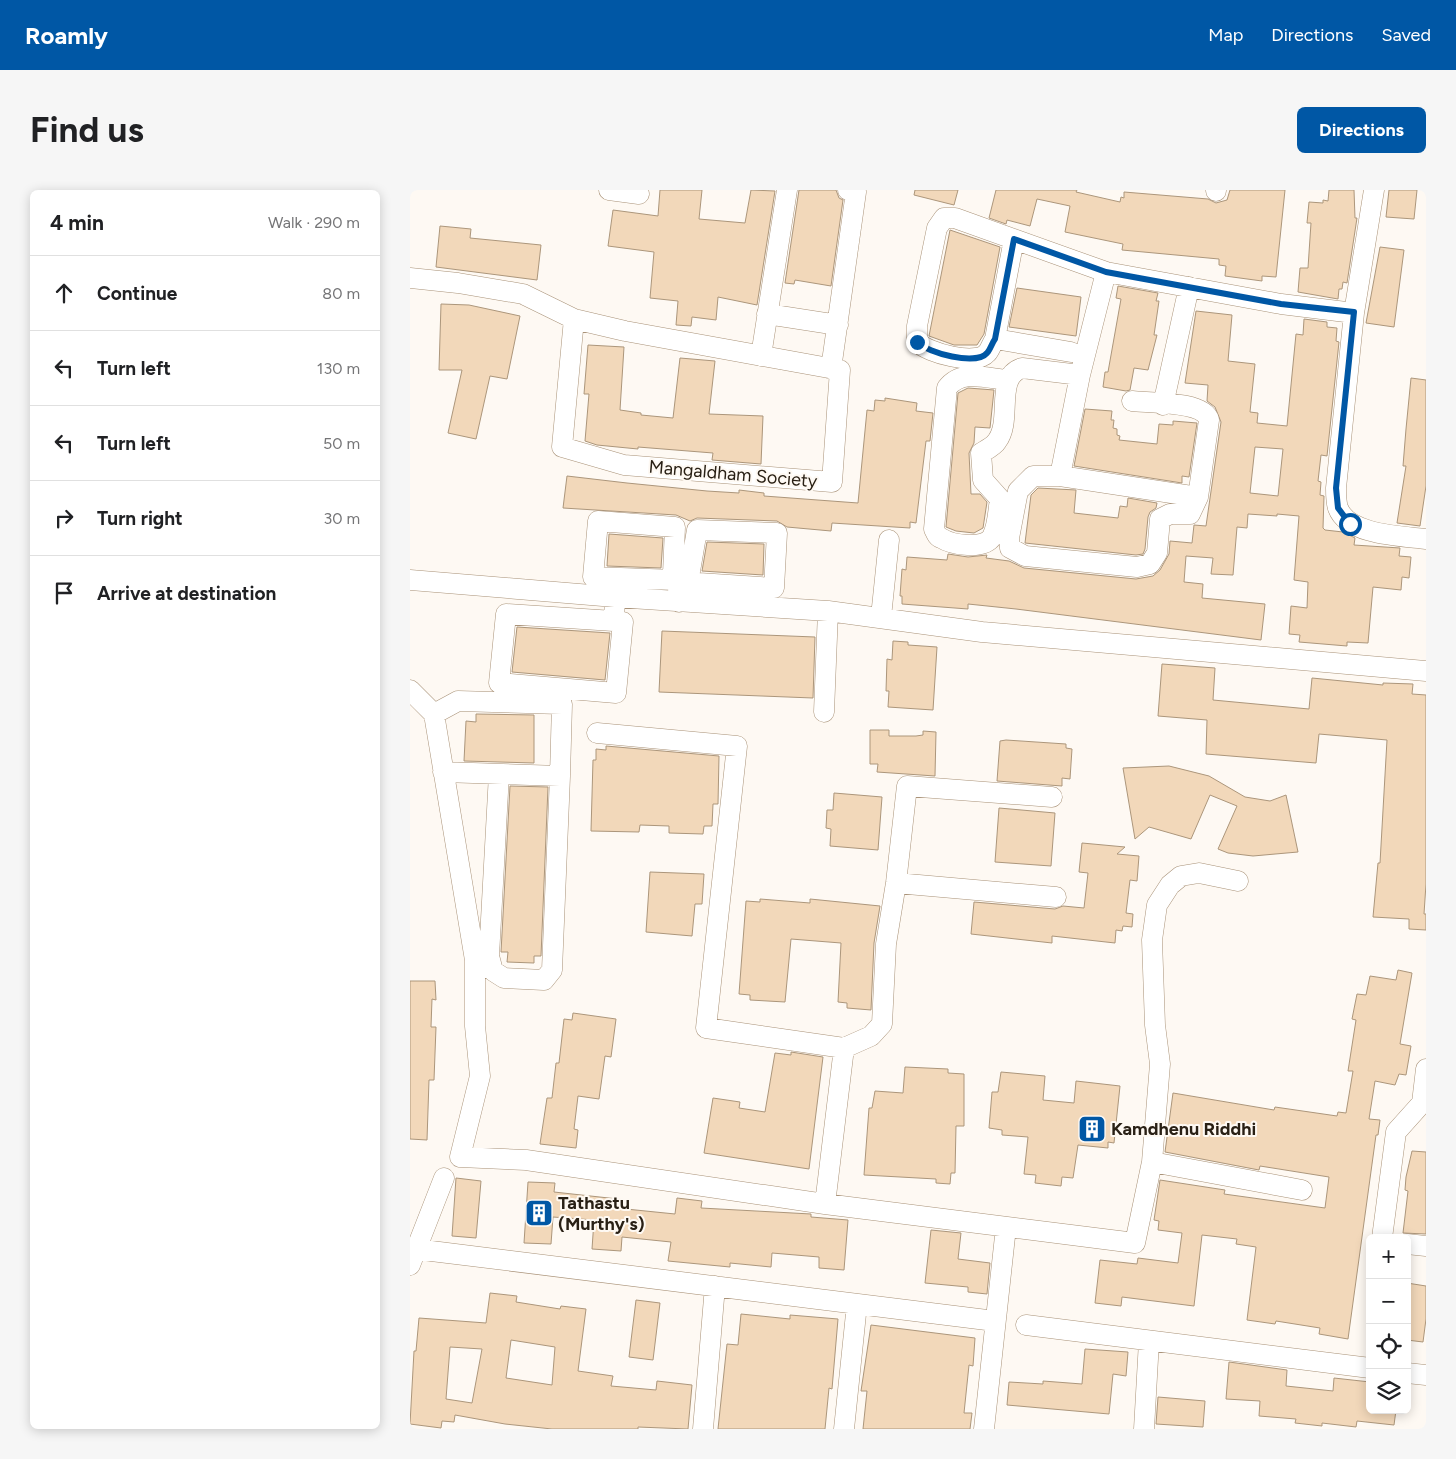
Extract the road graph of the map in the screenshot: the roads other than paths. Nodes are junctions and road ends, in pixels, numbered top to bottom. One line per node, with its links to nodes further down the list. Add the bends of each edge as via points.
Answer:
1 (609, 190): 5 (street)
2 (787, 190): 11 (street)
3 (848, 190): 13 (street, via 856,192)
4 (1374, 190): 10 (street)
5 (639, 194)
6 (1014, 239): 7 (street); 14 (street); 14 (street, via 955,218 944,218 937,228 917,326 917,342 937,354 977,359 987,354)
7 (1106, 272): 9 (street); 18 (street)
8 (410, 278): 12 (street, via 523,294)
9 (1189, 287): 10 (street, via 1281,304); 21 (street)
10 (1354, 312): 24 (street, via 1336,488 1338,508 1350,524 1387,535)
11 (767, 314): 13 (street); 16 (street)
12 (574, 319): 16 (street, via 625,332); 17 (street, Mangaldham Society, via 562,447 624,465 832,482 840,370)
13 (838, 325): 17 (street)
14 (995, 339): 15 (street)
15 (1071, 352)
16 (760, 356): 17 (street)
17 (831, 369)
18 (1080, 375): 19 (street, via 1022,368 1013,371); 22 (street)
19 (1007, 380): 19 (street, via 964,376 952,381 947,388 934,530 938,538 979,545 991,539 996,528 1000,498 983,480 982,453 997,442 1005,420)
20 (1132, 401): 21 (street)
21 (1163, 405): 23 (street, via 1180,404 1202,409 1208,414 1209,434)
22 (1060, 476): 23 (street); 23 (street, via 1033,476 1018,491 1010,548 1025,556 1136,567 1150,564 1157,553 1160,519 1170,514 1190,514)
23 (1198, 497)
24 (1426, 539)
25 (889, 540): 30 (street)
26 (410, 580): 28 (street)
27 (679, 587): 27 (street, via 672,574 675,527 598,522 594,577); 27 (street, via 689,577 697,530 777,533 774,588); 28 (street); 29 (street)
28 (615, 597): 31 (street)
29 (828, 611): 30 (street); 34 (street)
30 (881, 617): 32 (street, via 982,632)
31 (614, 621): 31 (street, via 623,622 616,692 499,683 506,614)
32 (1426, 671)
33 (410, 690): 35 (street)
34 (824, 712)
35 (434, 714): 37 (street); 39 (street, via 458,701 562,704)
36 (597, 733): 44 (street, via 737,746 706,1028)
37 (443, 772): 38 (street); 49 (street, via 474,960 480,1076 460,1157 526,1160)
38 (499, 774): 39 (street); 39 (street, via 489,956 493,971 504,978 544,980 552,970)
39 (560, 776)
40 (1052, 798): 42 (street, via 907,786)
41 (1238, 880): 46 (street, via 1199,873 1181,876 1170,885 1157,906 1152,940 1154,1025 1160,1064)
42 (896, 882): 43 (street); 44 (street, via 886,944 882,1024 871,1036)
43 (1056, 897)
44 (844, 1048): 49 (street)
45 (1426, 1069): 51 (street, via 1422,1103 1396,1132)
46 (1152, 1162): 48 (street); 50 (street, via 1135,1243)
47 (444, 1178): 54 (street)
48 (1302, 1190)
49 (825, 1204): 50 (street)
50 (1006, 1227): 57 (street)
51 (1383, 1234)
52 (1411, 1244): 53 (street)
53 (1426, 1246)
54 (412, 1257): 55 (street)
55 (715, 1286): 56 (street); 63 (street)
56 (857, 1304): 57 (street); 64 (street)
57 (995, 1321): 65 (street)
58 (1026, 1325): 59 (street)
59 (1149, 1340): 60 (street); 66 (street)
60 (1366, 1367)
61 (1411, 1373): 62 (street)
62 (1426, 1375)
63 (703, 1429)
64 (844, 1429)
65 (984, 1429)
66 (1144, 1429)

